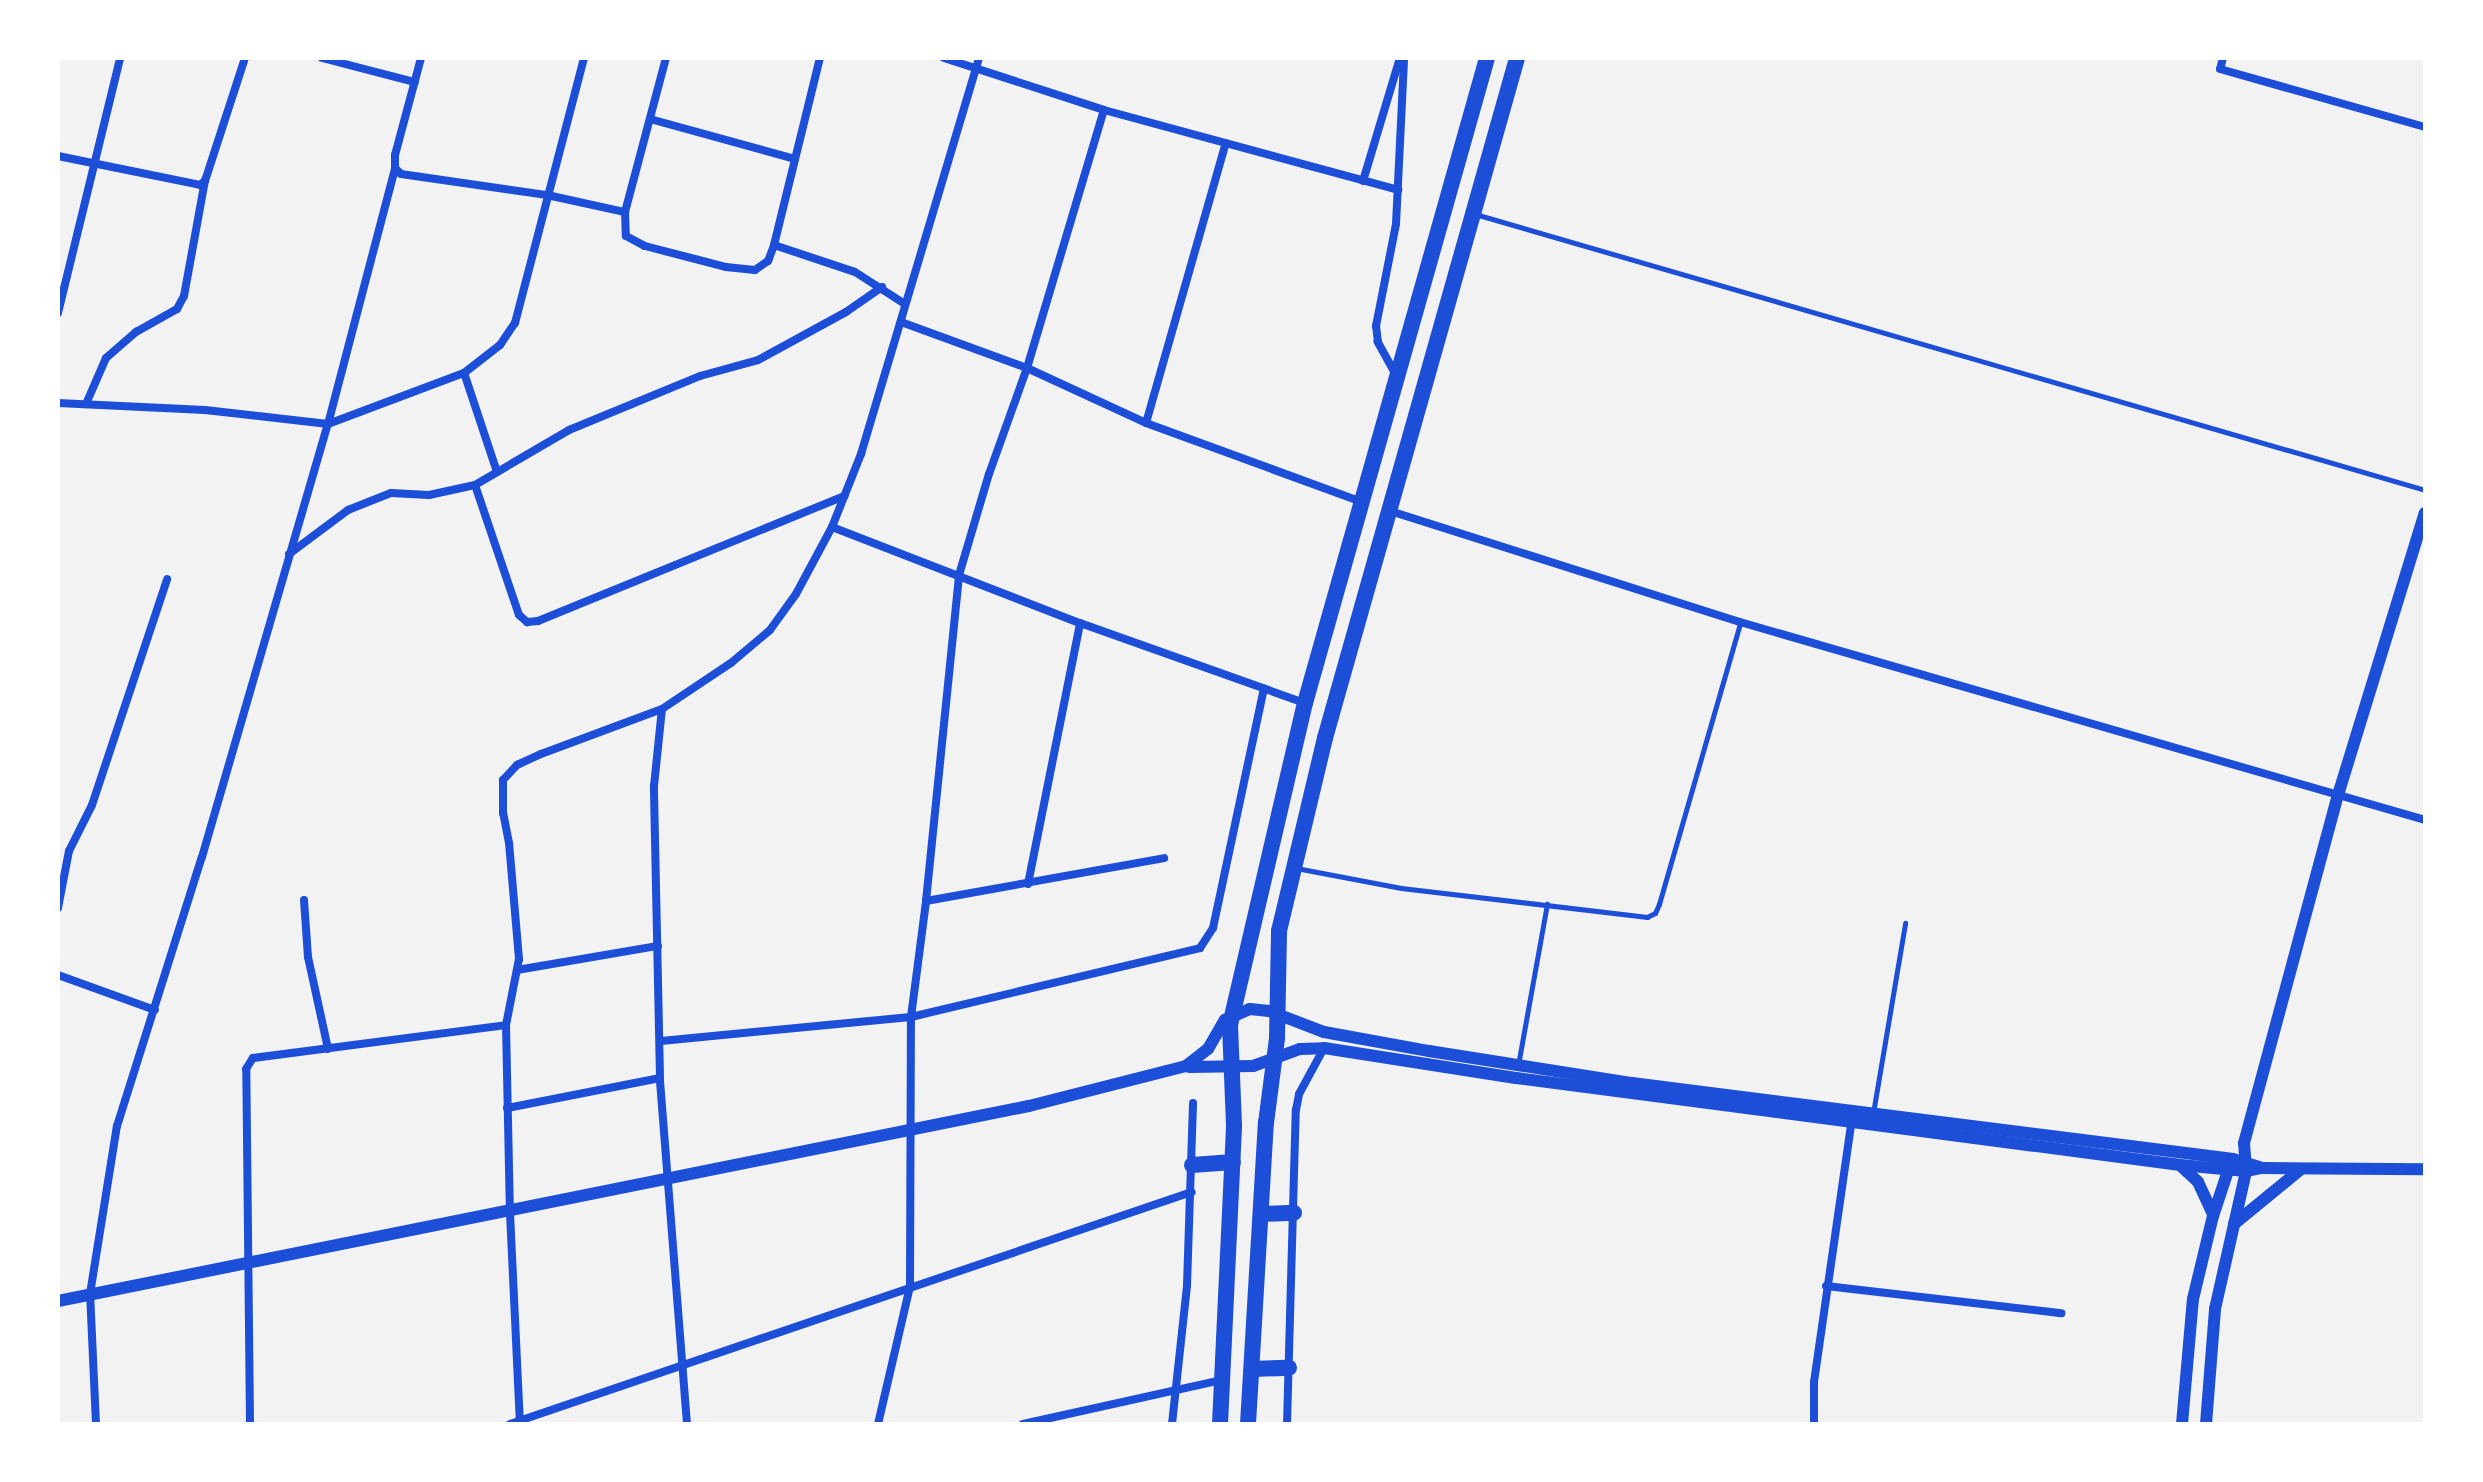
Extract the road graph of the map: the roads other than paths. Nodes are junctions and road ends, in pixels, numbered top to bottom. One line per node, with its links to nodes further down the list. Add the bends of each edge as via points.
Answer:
1 (120, 58): 21 (street)
2 (245, 58): 23 (street)
3 (322, 58): 14 (street)
4 (421, 58): 14 (street)
5 (584, 58): 26 (street)
6 (666, 58): 16 (street)
7 (820, 58): 20 (street)
8 (944, 58): 13 (street)
9 (1402, 58): 24 (street); 25 (street)
10 (1487, 58): 37 (main road)
11 (1517, 58): 28 (main road)
12 (2223, 58): 17 (street, via 2220,69)
13 (977, 63): 15 (street); 32 (street)
14 (415, 82): 22 (street)
15 (1104, 110): 18 (street); 35 (street)
16 (650, 119): 20 (street); 27 (street)
17 (2425, 127)
18 (1226, 143): 24 (street); 40 (street)
19 (58, 156): 21 (street)
20 (795, 159): 29 (street)
21 (94, 163): 23 (street, via 193,186); 31 (street)
22 (395, 168): 26 (street, via 401,174); 41 (street)
23 (205, 181): 39 (street, via 184,296 177,309 136,332 106,358)
24 (1363, 181): 25 (street)
25 (1398, 190): 37 (street, via 1393,251 1376,326 1378,342)
26 (547, 195): 27 (street); 36 (street, via 515,323 500,345)
27 (625, 212): 29 (street, via 626,236 726,267 755,270 768,261)
28 (1471, 212): 44 (lane); 47 (main road)
29 (774, 245): 30 (street, via 855,272)
30 (882, 287): 32 (street); 42 (street, via 758,360 700,376 569,430)
31 (59, 302): 33 (street)
32 (905, 304): 34 (street)
33 (58, 313)
34 (901, 322): 35 (street); 45 (street)
35 (1027, 368): 40 (street); 51 (street)
36 (464, 373): 41 (street); 42 (street)
37 (1396, 376): 46 (main road)
38 (58, 403): 39 (street)
39 (86, 404): 41 (street, via 233,412)
40 (1146, 423): 46 (street)
41 (328, 424): 50 (street)
42 (497, 472): 43 (street)
43 (475, 485): 45 (street, via 519,615 527,622); 50 (street, via 429,495 391,493 348,510)
44 (2425, 490)
45 (845, 496): 49 (street)
46 (1359, 501): 56 (main road)
47 (1390, 511): 53 (street); 61 (main road)
48 (2425, 513): 58 (street)
49 (832, 527): 51 (street); 57 (street, via 770,630)
50 (288, 555): 71 (street)
51 (959, 575): 54 (street); 64 (street)
52 (167, 579): 66 (street, via 92,805 69,851)
53 (1740, 622): 58 (street); 65 (lane, via 1655,913 1634,918)
54 (1080, 623): 55 (street); 62 (street)
55 (1264, 688): 56 (street); 74 (street, via 1206,943)
56 (1305, 703): 72 (main road)
57 (662, 709): 68 (street, via 654,786); 69 (street, via 541,754 517,765 503,780)
58 (2338, 795): 59 (street); 90 (street)
59 (2425, 820)
60 (1164, 858): 62 (street)
61 (1293, 868): 65 (lane, via 1401,888); 73 (main road, via 1279,931)
62 (1028, 884): 64 (street)
63 (304, 900): 78 (street, via 308,957)
64 (926, 901): 74 (street)
65 (1547, 904): 81 (lane)
66 (58, 908)
67 (1905, 923): 87 (lane)
68 (658, 946): 69 (street); 76 (street)
69 (517, 970): 75 (street)
70 (58, 975): 71 (street)
71 (155, 1010): 108 (street, via 117,1126)
72 (1233, 1014): 73 (street, via 1250,1009); 82 (street, via 1202,1056); 83 (main road)
73 (1278, 1014): 79 (main road); 80 (street, via 1324,1032)
74 (911, 1017): 76 (street); 89 (street)
75 (506, 1025): 78 (street); 86 (street)
76 (661, 1041): 84 (street)
77 (1324, 1048): 79 (street); 80 (street); 101 (street, via 1296,1110)
78 (328, 1049): 105 (street, via 267,1054 253,1058 246,1069)
79 (1275, 1058): 83 (street); 102 (main road)
80 (1428, 1058): 81 (street); 88 (street)
81 (1518, 1065): 87 (street)
82 (1186, 1066): 83 (street); 89 (street, via 1029,1106)
83 (1230, 1068): 91 (main road)
84 (660, 1078): 86 (street); 98 (street)
85 (1193, 1103): 93 (street)
86 (507, 1108): 100 (street)
87 (1873, 1114): 92 (street)
88 (1851, 1124): 94 (street); 107 (street)
89 (910, 1129): 98 (street); 106 (street)
90 (2244, 1143): 92 (street); 95 (street)
91 (1233, 1162): 93 (main road); 114 (main road)
92 (2230, 1164): 94 (street); 95 (street); 103 (street)
93 (1192, 1165): 99 (street)
94 (2180, 1165): 103 (street, via 2205,1192)
95 (2246, 1166): 97 (street); 104 (street)
96 (2425, 1169): 97 (street)
97 (2300, 1170): 104 (street)
98 (668, 1181): 100 (street); 111 (street)
99 (1192, 1192): 106 (street); 115 (street)
100 (510, 1213): 105 (street); 116 (street)
101 (1294, 1213): 102 (main road); 112 (street)
102 (1261, 1214): 113 (main road)
103 (2213, 1216): 127 (street, via 2193,1299)
104 (2234, 1224): 128 (street, via 2215,1309)
105 (248, 1264): 108 (street); 118 (street)
106 (910, 1286): 111 (street); 120 (street)
107 (1826, 1286): 110 (street); 126 (street)
108 (90, 1294): 109 (street); 117 (street)
109 (58, 1301)
110 (2061, 1313)
111 (681, 1363): 116 (street); 119 (street)
112 (1289, 1368): 113 (main road); 125 (street)
113 (1252, 1369): 124 (main road)
114 (1224, 1380): 115 (street); 123 (main road)
115 (1176, 1392): 121 (street); 122 (street)
116 (516, 1423)
117 (96, 1424)
118 (250, 1424)
119 (687, 1424)
120 (878, 1424)
121 (1023, 1424)
122 (1172, 1424)
123 (1220, 1424)
124 (1248, 1424)
125 (1287, 1424)
126 (1814, 1424)
127 (2182, 1424)
128 (2206, 1424)

